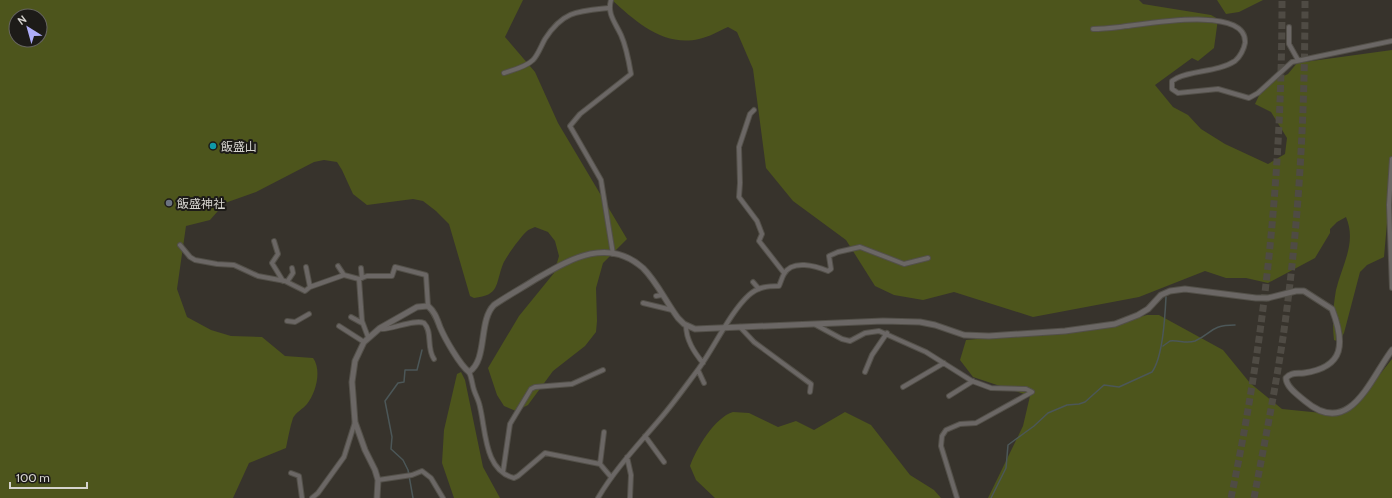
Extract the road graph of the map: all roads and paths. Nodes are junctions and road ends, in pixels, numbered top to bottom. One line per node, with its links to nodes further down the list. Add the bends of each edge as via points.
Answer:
1 (611, 0): 2 (street)
2 (608, 8): 7 (street, via 568,15 549,33 534,59); 12 (street, via 620,34 631,74 580,114 570,126 601,180)
3 (1289, 27): 6 (street, via 1289,44)
4 (1093, 29): 6 (street, via 1212,20 1241,30 1245,36 1244,50 1235,61 1177,78 1172,82 1172,89 1178,93 1218,89 1249,98 1258,93 1286,66)
5 (1392, 41): 6 (street)
6 (1298, 60)
7 (504, 73)
8 (754, 110): 18 (street, via 750,114 739,146 739,197 757,221 762,234 759,241)
9 (1392, 159): 25 (street, via 1389,205)
10 (274, 241): 21 (street, via 278,254 272,263)
11 (180, 246): 21 (street, via 195,260 234,265 258,276)
12 (613, 254): 26 (street, via 641,267); 52 (street, via 592,253 572,259 494,305 487,314 478,359)
13 (928, 258): 18 (street, via 904,264 860,248 853,248 829,256 831,269 828,271 800,265 792,266)
14 (338, 266): 19 (street)
15 (306, 267): 23 (street)
16 (292, 268): 21 (street, via 293,273)
17 (361, 268): 20 (street)
18 (784, 273): 24 (street, via 780,286)
19 (344, 276): 20 (street); 23 (street)
20 (361, 278): 30 (street, via 375,275 392,276 395,268 426,276); 36 (street)
21 (285, 281): 23 (street, via 305,291)
22 (753, 282): 24 (street)
23 (310, 287)
24 (759, 288): 42 (street, via 746,298)
25 (1392, 288)
26 (662, 295): 27 (street); 32 (street)
27 (656, 296)
28 (643, 303): 29 (street)
29 (649, 304): 31 (street); 32 (street)
30 (428, 306): 41 (street, via 417,307); 52 (street, via 435,313 441,329 463,366)
31 (648, 310)
32 (672, 310): 37 (street)
33 (309, 314): 35 (street, via 298,321)
34 (351, 318): 36 (street)
35 (287, 321)
36 (362, 323): 44 (street)
37 (686, 325): 42 (street, via 696,329); 48 (street, via 686,333 692,348)
38 (816, 325): 40 (street); 43 (street, via 850,341 865,333); 46 (street, via 883,321 920,322 964,335 1029,334 1115,324 1138,315 1148,309 1161,295 1170,291 1186,289 1256,298 1304,291 1332,309 1341,344 1332,364 1322,369 1290,374 1286,381 1288,386 1312,406 1329,414 1336,414 1349,408 1358,400)
39 (339, 326): 45 (street)
40 (740, 327): 42 (street); 57 (street, via 754,342 811,384)
41 (380, 328): 44 (street); 47 (street, via 382,330 416,322 424,323)
42 (724, 328): 48 (street)
43 (887, 333): 49 (street); 53 (street)
44 (368, 337): 45 (street)
45 (364, 342): 59 (street, via 352,375)
46 (1392, 350)
47 (434, 359)
48 (703, 363): 51 (street)
49 (944, 363): 54 (street); 56 (street)
50 (603, 370): 65 (street, via 572,384 531,389 510,424)
51 (698, 370): 55 (street); 61 (street)
52 (470, 372): 65 (street, via 491,459)
53 (865, 372)
54 (974, 381): 58 (street); 75 (street, via 991,388 1026,389 1032,392 976,423 960,424 946,430 942,436 941,446)
55 (704, 383)
56 (903, 387)
57 (810, 392)
58 (949, 396)
59 (355, 422): 68 (street); 70 (street, via 344,457)
60 (604, 432): 64 (street)
61 (645, 436): 62 (street); 63 (street)
62 (628, 457): 67 (street); 74 (street, via 631,476)
63 (664, 462)
64 (600, 464): 65 (street, via 545,453 514,478); 67 (street)
65 (503, 472)
66 (291, 473): 69 (street, via 299,476)
67 (611, 477): 73 (street)
68 (378, 480): 71 (street); 72 (street, via 412,475 420,471 426,473)
69 (302, 498)
70 (312, 498)
71 (377, 498)
72 (442, 498)
73 (598, 498)
74 (630, 498)
75 (957, 498)

